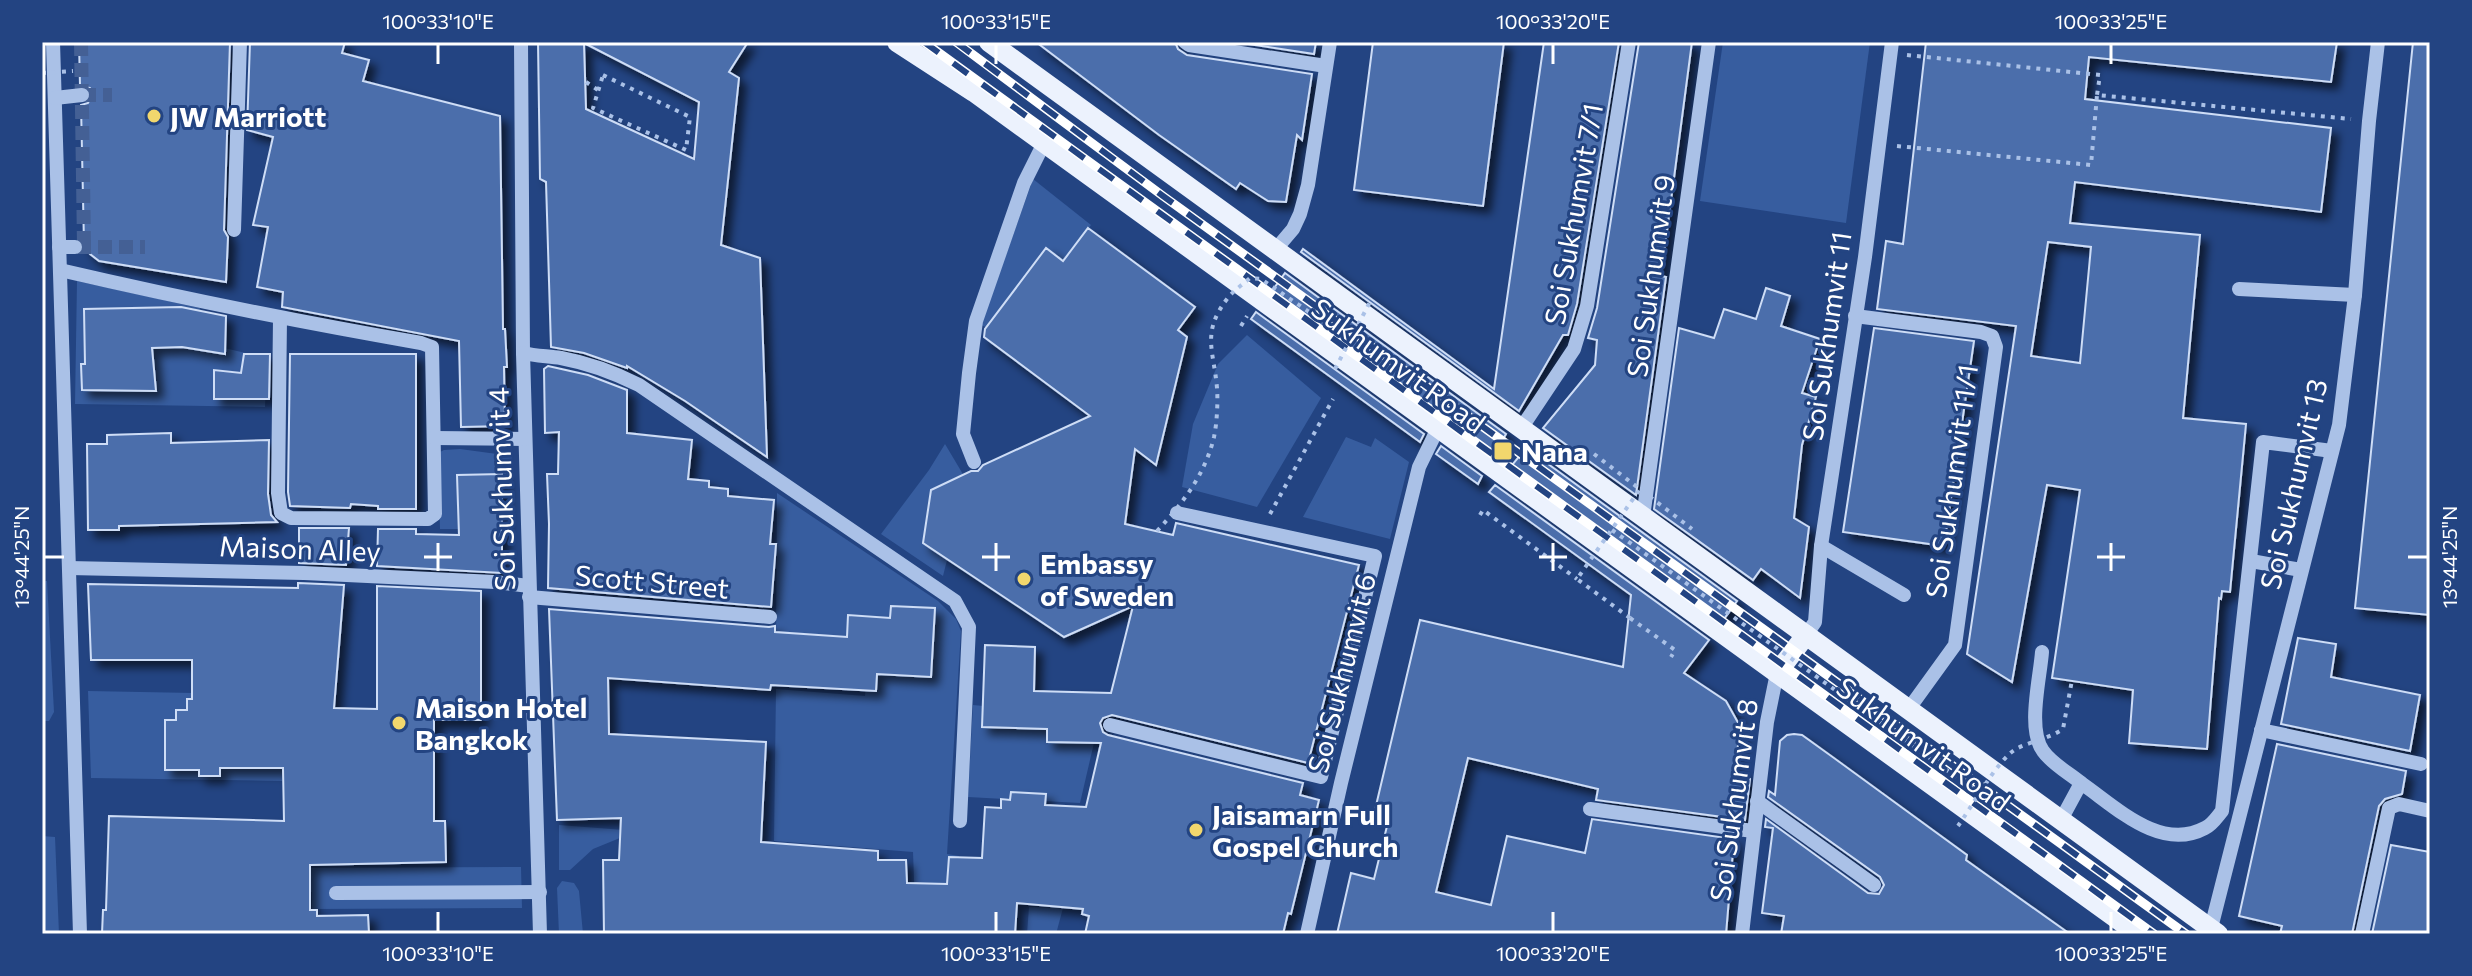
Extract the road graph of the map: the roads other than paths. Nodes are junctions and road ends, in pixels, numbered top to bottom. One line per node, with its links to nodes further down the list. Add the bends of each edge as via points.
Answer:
1 (240, 42): 16 (street)
2 (521, 42): 25 (street, Soi Sukhumvit 4)
3 (897, 42): 15 (main road, Sukhumvit Road)
4 (989, 42): 19 (main road, Sukhumvit Road)
5 (1185, 42): 12 (street)
6 (1330, 42): 12 (street)
7 (1629, 42): 26 (street, Soi Sukhumvit 7/1, via 1581,329 1574,349)
8 (1709, 42): 33 (street, Soi Sukhumvit 9)
9 (2378, 42): 22 (street, Soi Sukhumvit 13)
10 (47, 43): 14 (street)
11 (1896, 48): 23 (street, Soi Sukhumvit 11)
12 (1326, 66): 19 (street, via 1308,185 1293,229)
13 (82, 95): 14 (street)
14 (55, 98): 17 (street)
15 (1044, 143): 27 (main road, Sukhumvit Road); 31 (street, via 1024,183 976,321 963,434)
16 (234, 230)
17 (59, 247): 18 (street); 20 (street)
18 (75, 247)
19 (1276, 249): 26 (main road, Sukhumvit Road)
20 (60, 270): 24 (street); 36 (street)
21 (2239, 289): 22 (street)
22 (2355, 295): 30 (street, Soi Sukhumvit 13)
23 (1855, 316): 34 (street, Soi Sukhumvit 11); 44 (street, Soi Sukhumvit 11/1, via 1981,332 1992,336 1996,347 1955,645)
24 (280, 318): 28 (street, via 432,347); 28 (street, via 281,513 291,518 428,519 435,514)
25 (523, 353): 29 (street, Soi Sukhumvit 4); 55 (street, via 600,368 639,385 955,601 969,627)
26 (1522, 427): 33 (main road, Sukhumvit Road)
27 (1438, 428): 43 (main road, Sukhumvit Road); 49 (street, Soi Sukhumvit 6, via 1419,467)
28 (434, 438): 29 (street)
29 (525, 439): 38 (street, Soi Sukhumvit 4)
30 (2332, 451): 35 (street, via 2263,442); 37 (street, Soi Sukhumvit 13)
31 (974, 462)
32 (1177, 513): 48 (street, via 1375,556)
33 (1643, 517): 41 (main road, Sukhumvit Road)
34 (1821, 546): 39 (street); 41 (street, Soi Sukhumvit 11, via 1815,622)
35 (2251, 561): 37 (street); 50 (street, via 2222,811 2208,827 2171,836 2151,831)
36 (69, 568): 38 (street, Maison Alley, via 495,582); 61 (street)
37 (2301, 570): 46 (street, Soi Sukhumvit 13)
38 (529, 591): 40 (street, Scott Street); 58 (street, Soi Sukhumvit 4)
39 (1904, 595)
40 (770, 617)
41 (1806, 635): 43 (main road); 44 (main road, Sukhumvit Road)
42 (2042, 652): 50 (street, via 2034,730 2038,744)
43 (1777, 673): 51 (street, Soi Sukhumvit 8); 65 (main road, Sukhumvit Road)
44 (1908, 710): 54 (main road, Sukhumvit Road)
45 (1110, 725): 48 (street)
46 (2261, 730): 47 (street); 60 (street, Soi Sukhumvit 13)
47 (2421, 764)
48 (1321, 777): 49 (street)
49 (1341, 783): 63 (street, Soi Sukhumvit 6)
50 (2081, 783): 54 (street)
51 (1757, 801): 56 (street, Soi Sukhumvit 8); 57 (street)
52 (1590, 809): 56 (street)
53 (2430, 811): 66 (street, via 2399,804 2389,808)
54 (2061, 820): 60 (main road, Sukhumvit Road)
55 (960, 821)
56 (1753, 831): 64 (street, Soi Sukhumvit 8)
57 (1874, 885)
58 (540, 892): 59 (street); 62 (street, Soi Sukhumvit 4)
59 (336, 893)
60 (2214, 931)
61 (80, 934)
62 (540, 934)
63 (1307, 934)
64 (1742, 934)
65 (2138, 934)
66 (2362, 934)

